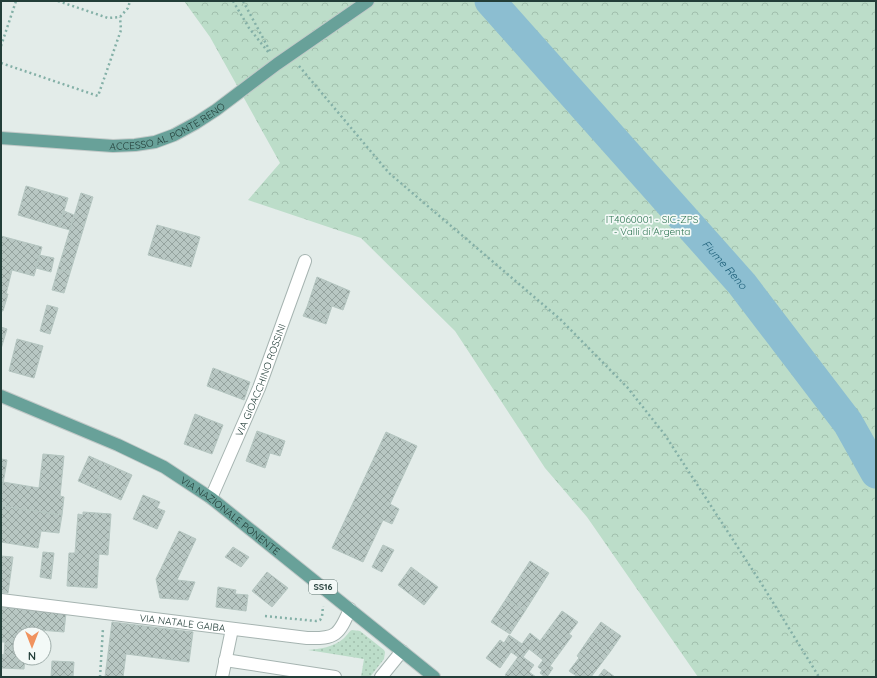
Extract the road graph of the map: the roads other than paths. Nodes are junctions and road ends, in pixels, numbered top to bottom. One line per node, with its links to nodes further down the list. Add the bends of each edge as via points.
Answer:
1 (368, 1): 2 (main road, ACCESSO AL PONTE RENO, via 216,110 174,135 155,142 113,146)
2 (1, 138)
3 (305, 261): 5 (street, VIA GIOACCHINO ROSSINI, via 259,388)
4 (1, 396): 5 (main road, VIA NAZIONALE PONENTE / SS16, via 118,445 164,468)
5 (211, 498): 7 (main road, VIA NAZIONALE PONENTE / SS16)
6 (1, 600): 8 (street, VIA NATALE GAIBA)
7 (350, 609): 8 (street, VIA NATALE GAIBA, via 341,628 324,638); 9 (main road, VIA NAZIONALE PONENTE / SS16)
8 (232, 629): 10 (street)
9 (402, 651): 13 (street); 14 (main road, VIA NAZIONALE PONENTE / SS16)
10 (225, 660): 11 (street); 12 (street)
11 (222, 677)
12 (335, 677)
13 (381, 677)
14 (434, 677)

